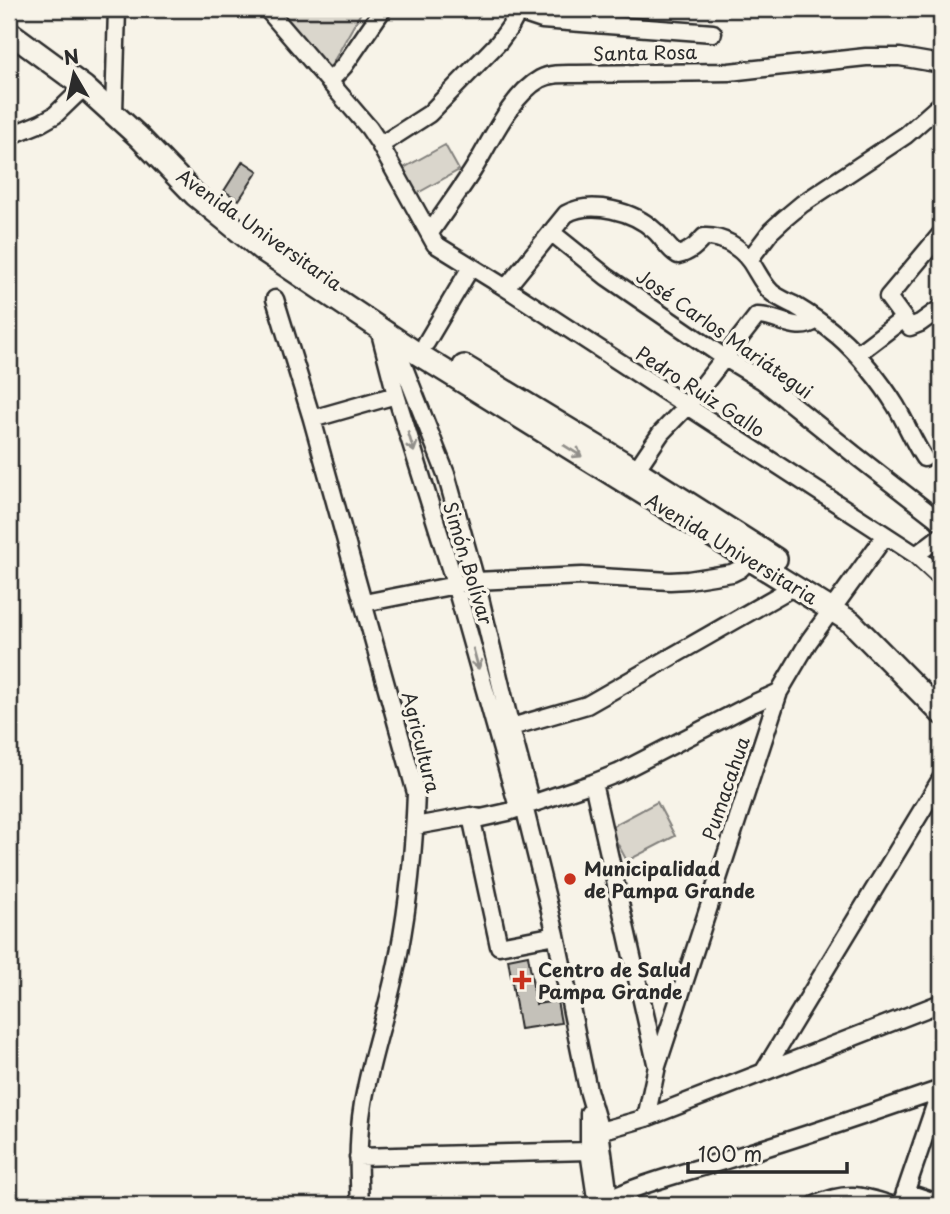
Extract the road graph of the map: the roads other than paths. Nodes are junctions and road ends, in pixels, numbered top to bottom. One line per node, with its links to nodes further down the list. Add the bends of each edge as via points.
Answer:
1 (120, 9): 11 (street)
2 (267, 9): 8 (street)
3 (383, 9): 8 (street)
4 (517, 10): 6 (street, via 541,20); 13 (street, via 499,42 429,114)
5 (9, 32): 9 (main road)
6 (713, 33)
7 (941, 64): 17 (street, Santa Rosa, via 866,57 729,72 542,78 506,114)
8 (329, 82): 13 (street)
9 (84, 86): 11 (main road); 12 (street, via 55,115)
10 (941, 104): 18 (street, via 906,135 802,204 771,231)
11 (114, 112): 14 (main road)
12 (9, 136)
13 (379, 143): 17 (street)
14 (159, 157): 25 (main road, Avenida Universitaria, via 195,195 261,249); 26 (main road, Avenida Universitaria)
15 (551, 232): 18 (street, via 575,209 601,207 643,222 678,255 693,249 704,237 712,237 736,247); 20 (street); 28 (street, José Carlos Mariátegui, via 607,277)
16 (941, 234): 23 (street, via 888,297)
17 (432, 238): 19 (street, Pedro Ruiz Gallo)
18 (749, 260): 24 (street, via 769,290)
19 (471, 267): 20 (street, Pedro Ruiz Gallo); 26 (street)
20 (506, 288): 30 (street, Pedro Ruiz Gallo)
21 (275, 299): 31 (street, Agricultura)
22 (941, 308): 23 (street, via 910,327)
23 (903, 319): 27 (street)
24 (816, 320): 27 (street); 28 (street, via 793,326 757,316)
25 (386, 333): 29 (street, Simón Bolívar); 38 (main road, Avenida Universitaria, one-way to 38); 40 (street, Simón Bolívar, via 446,474)
26 (426, 343): 33 (main road, Avenida Universitaria)
27 (857, 354): 32 (street, via 888,394)
28 (725, 358): 30 (street); 34 (street, José Carlos Mariátegui, via 763,381)
29 (396, 395): 31 (street); 41 (street, Simón Bolívar, one-way to 41)
30 (686, 407): 33 (street); 35 (street, Pedro Ruiz Gallo)
31 (312, 419): 43 (street, Agricultura)
32 (924, 458)
33 (636, 470): 44 (main road, Avenida Universitaria)
34 (941, 522)
35 (885, 536): 37 (street, Pedro Ruiz Gallo); 44 (street, Pumacahua)
36 (941, 536): 37 (street)
37 (916, 555): 39 (street, Pedro Ruiz Gallo)
38 (750, 559): 40 (street, via 732,573 688,580 582,576); 42 (main road, Avenida Universitaria)
39 (941, 578)
40 (476, 581): 41 (street); 48 (street, Simón Bolívar)
41 (455, 584): 43 (street); 48 (street, Simón Bolívar, one-way to 48)
42 (795, 586): 44 (main road, Avenida Universitaria); 48 (street, via 587,705)
43 (363, 603): 53 (street, Agricultura, via 416,793)
44 (836, 604): 45 (street, Pumacahua); 46 (main road, Avenida Universitaria, via 873,628); 47 (main road, Avenida Universitaria)
45 (779, 692): 50 (street); 56 (street, Pumacahua)
46 (941, 705)
47 (941, 713)
48 (503, 729): 51 (street, Simón Bolívar, via 516,800)
49 (941, 779): 57 (street)
50 (593, 783): 51 (street); 56 (street)
51 (524, 806): 52 (street, via 481,818); 54 (street, Simón Bolívar)
52 (471, 816): 53 (street); 54 (street, via 499,946)
53 (415, 825): 63 (street, Agricultura, via 399,954 365,1088)
54 (556, 935): 59 (street, Simón Bolívar)
55 (941, 1003): 57 (street)
56 (657, 1066): 60 (street, Pumacahua)
57 (764, 1071): 60 (street)
58 (941, 1088): 64 (street); 65 (street, via 657,1182)
59 (589, 1090): 61 (street, Simón Bolívar); 62 (street, Simón Bolívar)
60 (646, 1118): 61 (street)
61 (600, 1131): 65 (street, Simón Bolívar)
62 (589, 1151): 63 (street); 65 (street, Simón Bolívar)
63 (358, 1157): 67 (street, Agricultura)
64 (903, 1198): 66 (street)
65 (604, 1204)
66 (941, 1204)
67 (359, 1205)
68 (815, 1205): 69 (street, via 852,1195)
69 (891, 1205)

